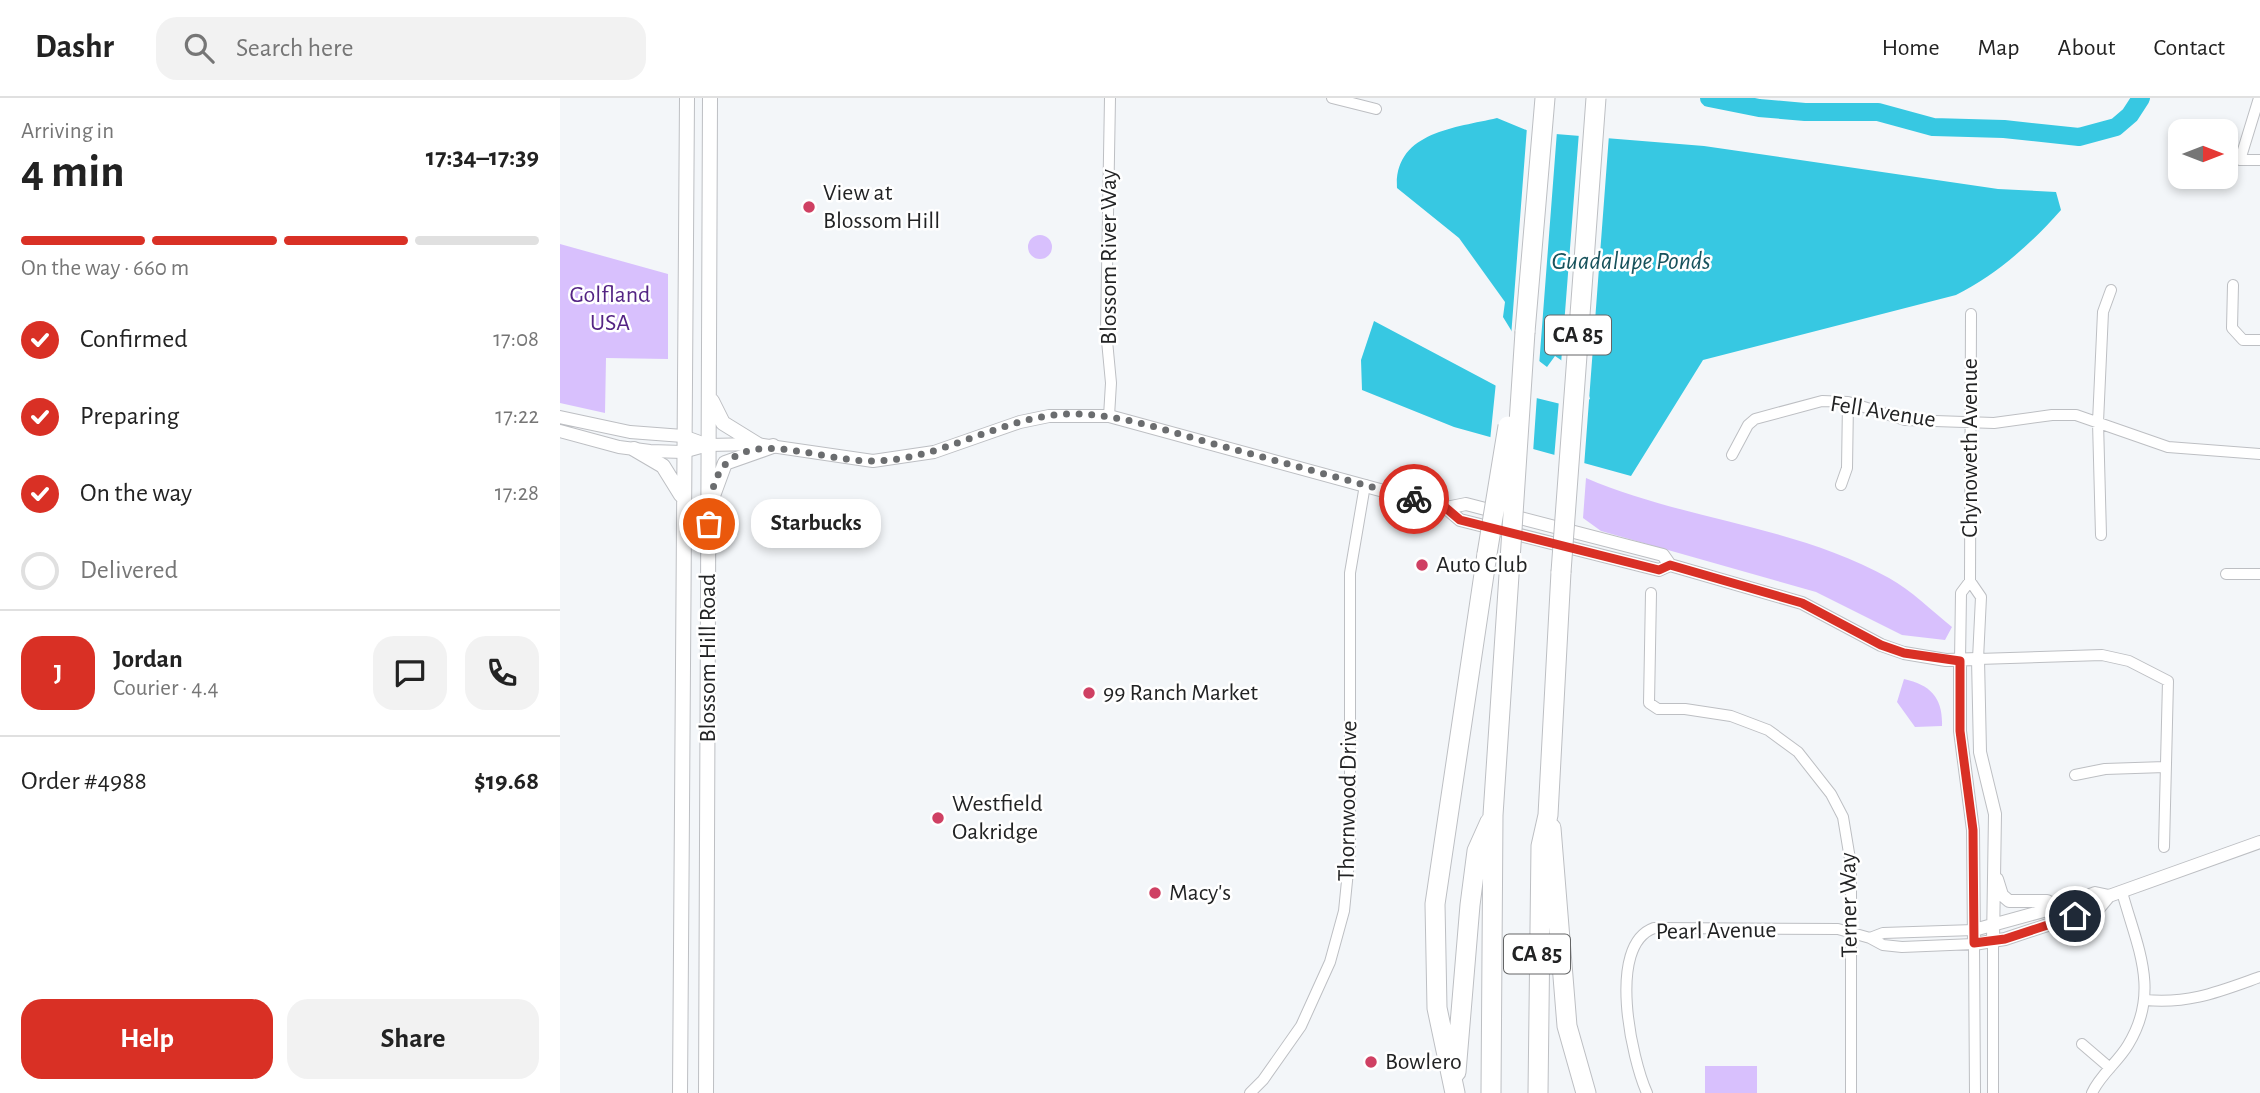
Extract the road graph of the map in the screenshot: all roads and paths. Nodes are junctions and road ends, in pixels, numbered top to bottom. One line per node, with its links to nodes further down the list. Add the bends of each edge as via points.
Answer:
1 (687, 98): 9 (main road, Blossom Hill Road)
2 (710, 98): 11 (main road, Blossom Hill Road)
3 (1110, 98): 19 (street, Blossom River Way)
4 (1332, 98): 8 (street)
5 (1545, 98): 15 (highway, CA 85)
6 (1596, 98): 46 (highway, CA 85, bridge)
7 (2259, 98): 10 (street, via 2240,160)
8 (1376, 109)
9 (686, 141): 11 (main road); 24 (main road, Blossom Hill Road)
10 (2260, 160)
11 (708, 161): 17 (main road, Blossom Hill Road)
12 (2233, 285): 16 (street, via 2232,328 2243,340)
13 (2110, 289): 21 (street, via 2103,312)
14 (1970, 314): 22 (street, Chynoweth Avenue)
15 (1525, 332): 45 (highway, CA 85, bridge); 66 (highway, bridge, via 1438,874 1434,932 1437,1008)
16 (2260, 340)
17 (710, 396): 25 (main road, via 723,423); 26 (main road, Blossom Hill Road)
18 (1848, 402): 22 (street, Fell Avenue, via 1905,420); 31 (street, Fell Avenue, via 1822,401 1755,419); 33 (street, via 1847,468)
19 (1109, 416): 27 (street, via 1039,418 910,458 873,461); 32 (street)
20 (560, 417): 24 (street, via 630,432)
21 (2098, 422): 22 (street, Fell Avenue, via 2076,415 2052,415); 30 (street, Fell Avenue, via 2168,447); 36 (street)
22 (1970, 424): 39 (street, Chynoweth Avenue)
23 (560, 431): 28 (street)
24 (683, 436): 26 (street); 29 (main road, Blossom Hill Road)
25 (757, 444): 26 (street); 27 (street)
26 (708, 445): 29 (street); 35 (main road, Blossom Hill Road)
27 (773, 446): 35 (main road, via 724,463)
28 (634, 449): 29 (street); 34 (main road, via 663,466)
29 (683, 452): 34 (main road, Blossom Hill Road)
30 (2260, 454)
31 (1732, 455)
32 (1366, 485): 42 (street, via 1446,508 1466,504 1662,555 1670,565 1802,603 1881,645); 65 (street, Thornwood Drive, via 1350,573 1350,851 1343,911 1330,962 1301,1026)
33 (1841, 485)
34 (682, 497): 63 (main road, Blossom Hill Road)
35 (709, 511): 64 (main road, Blossom Hill Road)
36 (2101, 536)
37 (2226, 574): 38 (street)
38 (2260, 574)
39 (1970, 581): 41 (street, Chynoweth Avenue, via 1981,597); 42 (street, Chynoweth Avenue, via 1961,593)
40 (1651, 593): 55 (street, Terner Way, via 1649,703 1658,709 1708,711 1752,723 1788,743 1810,765 1843,817 1851,865)
41 (1978, 659): 42 (street); 43 (street, via 2102,655 2152,670 2168,681); 49 (street, Chynoweth Avenue, via 1978,724 1994,805)
42 (1960, 661): 54 (street, Chynoweth Avenue, via 1960,731 1973,830)
43 (2165, 767): 44 (street); 48 (street)
44 (2075, 775)
45 (1493, 815): 66 (highway, via 1477,851); 67 (highway, CA 85)
46 (1548, 815): 68 (highway, CA 85, via 1541,846); 69 (highway, via 1554,842 1567,1026)
47 (2260, 842): 50 (street, Pearl Avenue)
48 (2164, 847)
49 (1994, 861): 52 (street, via 1998,885 2009,901 2047,901); 53 (street, Chynoweth Avenue)
50 (2122, 892): 51 (street, Pearl Avenue); 60 (street, via 2143,958)
51 (2109, 896): 52 (street, Pearl Avenue, via 2095,893); 57 (street, Pearl Avenue, via 2099,908)
52 (2058, 907): 53 (street, Pearl Avenue)
53 (1994, 925): 54 (street, Pearl Avenue); 57 (street, Chynoweth Avenue)
54 (1974, 930): 56 (street, Pearl Avenue, via 1883,933); 58 (street, Chynoweth Avenue)
55 (1850, 931): 56 (street, Pearl Avenue); 70 (street, Pearl Avenue, via 1654,928 1641,935 1630,964 1627,1007 1631,1046); 71 (street, Terner Way)
56 (1870, 938): 58 (street, Pearl Avenue, via 1902,947)
57 (1993, 941): 58 (street, Pearl Avenue); 73 (street, Chynoweth Avenue)
58 (1974, 943): 72 (street, Chynoweth Avenue)
59 (2260, 977): 60 (street, via 2199,999)
60 (2145, 1000): 62 (street, via 2137,1029)
61 (2082, 1044): 62 (street)
62 (2110, 1068): 74 (street)
63 (680, 1093)
64 (706, 1093)
65 (1250, 1093)
66 (1455, 1093)
67 (1491, 1093)
68 (1538, 1093)
69 (1586, 1093)
70 (1647, 1093)
71 (1851, 1093)
72 (1975, 1093)
73 (1993, 1093)
74 (2092, 1093)

